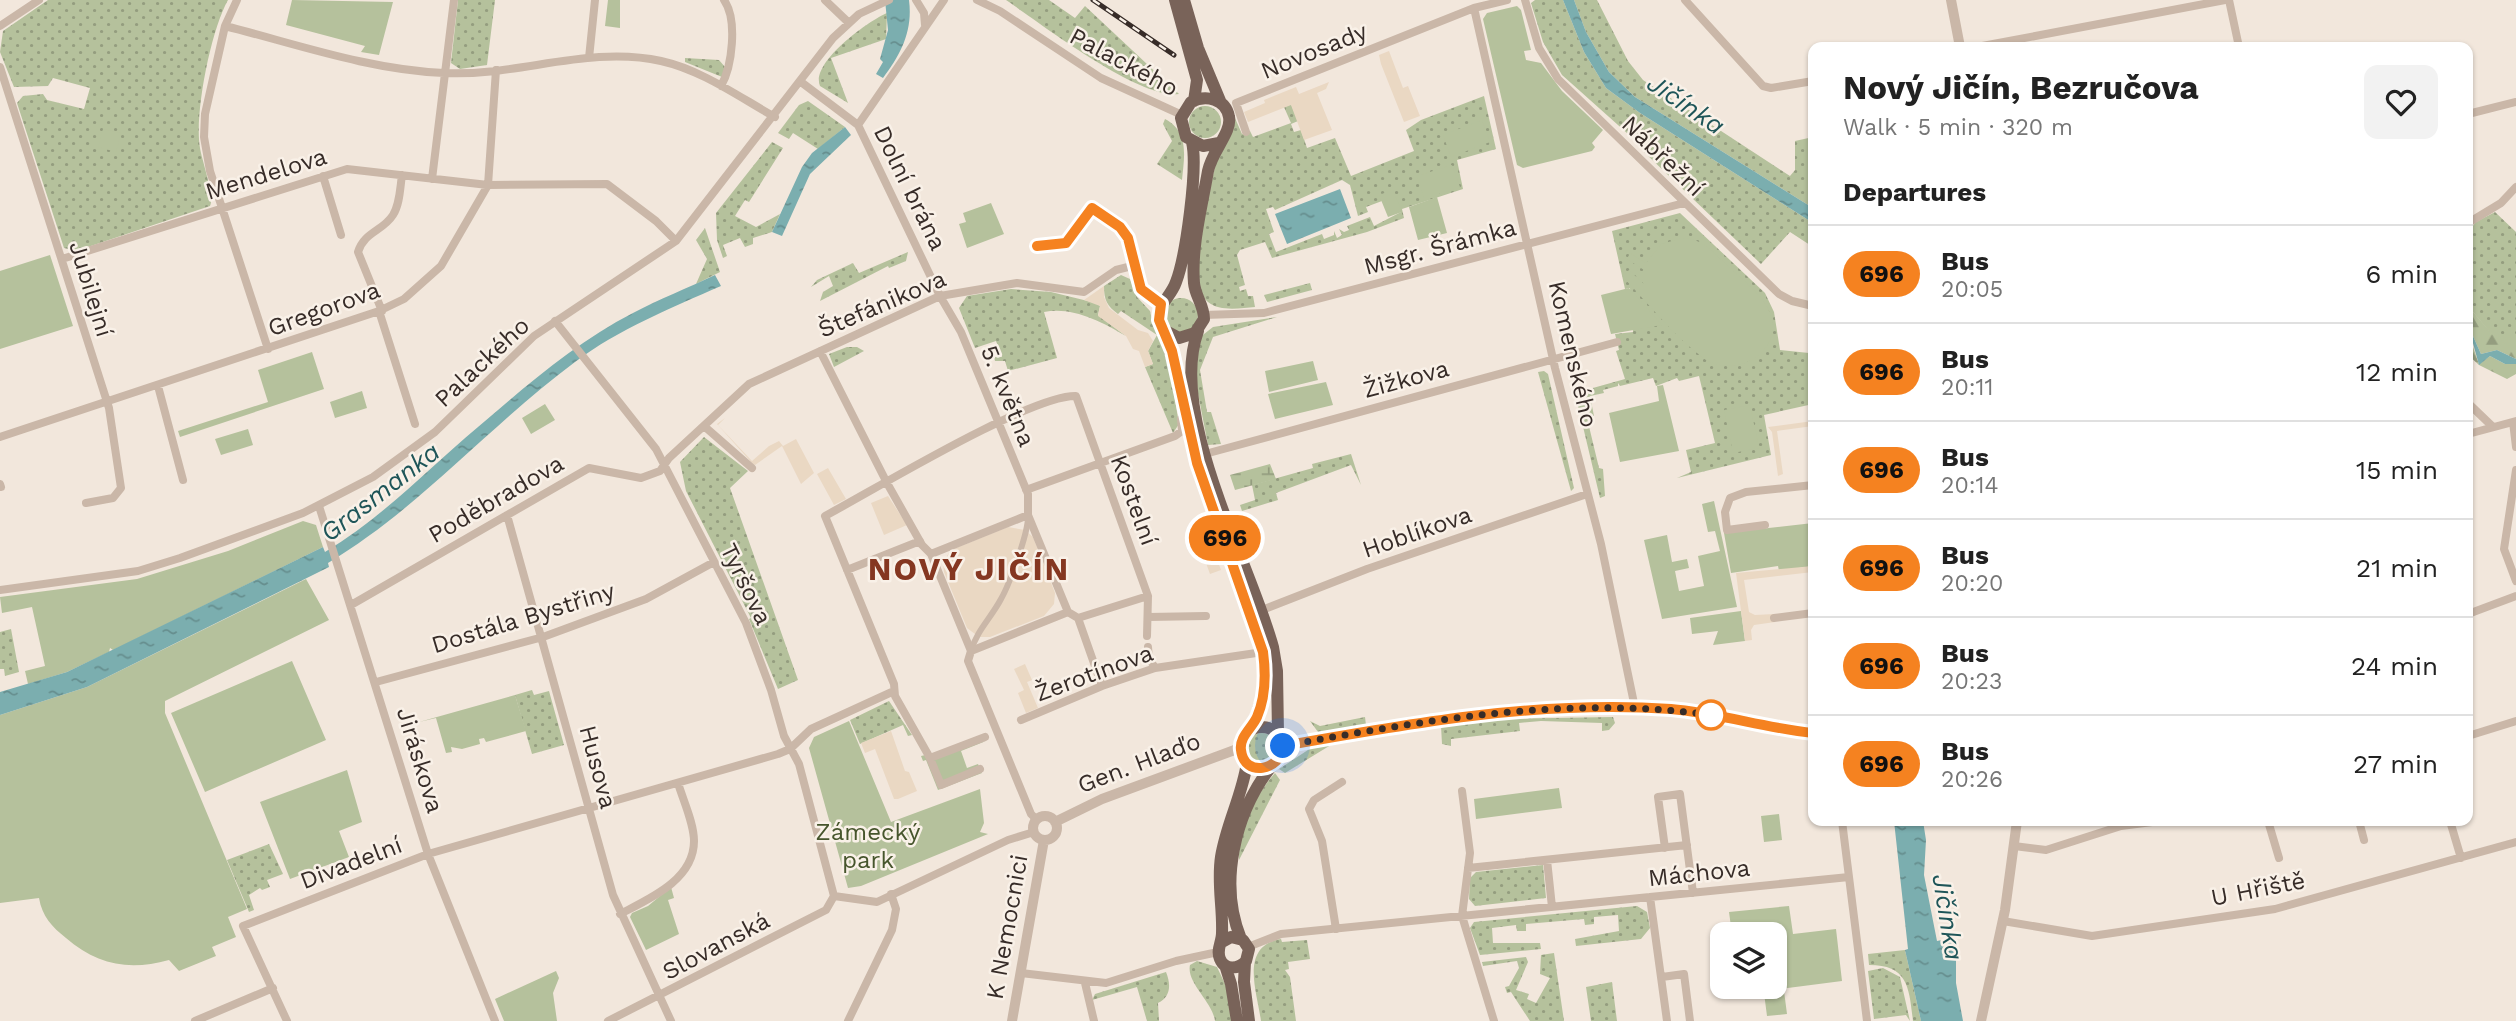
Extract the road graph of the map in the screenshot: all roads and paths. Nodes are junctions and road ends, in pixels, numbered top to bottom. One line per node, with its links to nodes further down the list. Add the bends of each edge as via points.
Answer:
1 (39, 0): 23 (street)
2 (237, 0): 24 (street)
3 (454, 0): 31 (street)
4 (595, 0): 28 (street)
5 (724, 0): 34 (street, via 732,15 727,75)
6 (825, 0): 21 (street)
7 (916, 0): 22 (street)
8 (944, 0): 22 (street)
9 (977, 0): 20 (street, Palackého)
10 (990, 0): 20 (street)
11 (1175, 0): 35 (main road, via 1198,80)
12 (1184, 0): 37 (main road)
13 (1507, 0): 19 (street)
14 (1525, 0): 50 (street, Nábřežní, via 1539,48 1558,79)
15 (1685, 0): 33 (street, via 1758,82 1771,88)
16 (1951, 0): 25 (street)
17 (2227, 0): 26 (street); 27 (street)
18 (885, 1): 21 (street, Palackého)
19 (1474, 8): 42 (street, Novosady, via 1236,103); 55 (street, Komenského)
20 (1000, 11): 39 (street, Palackého, via 1101,78)
21 (849, 23): 32 (street, Palackého)
22 (925, 25): 41 (street)
23 (0, 26)
24 (225, 26): 31 (street, via 339,55); 51 (street, via 204,137)
25 (1959, 42)
26 (2004, 42)
27 (2238, 42)
28 (589, 58): 30 (street); 34 (street, via 659,60)
29 (0, 67): 56 (street, Jubilejní)
30 (496, 70): 31 (street); 48 (street)
31 (445, 74): 47 (street)
32 (801, 82): 40 (street, Palackého); 41 (street, Dolní brána)
33 (1808, 82)
34 (721, 86): 40 (street)
35 (1194, 101): 37 (main road, via 1206,97); 39 (main road)
36 (2516, 102): 38 (street)
37 (1221, 103): 44 (main road, via 1230,126)
38 (2473, 113)
39 (1182, 114): 43 (main road, via 1182,130)
40 (775, 117): 54 (street, Palackého)
41 (858, 125): 57 (street, Dolní brána)
42 (1246, 132)
43 (1192, 142): 44 (main road, via 1207,146); 58 (main road, via 1194,166 1180,270)
44 (1219, 142): 59 (main road, via 1209,168 1197,245 1194,285)
45 (402, 175): 46 (street, Mendelova, via 347,169); 47 (street, Mendelova); 61 (street, via 393,216 371,231 358,252)
46 (323, 176): 51 (street, Mendelova); 53 (street)
47 (432, 179): 48 (street, Mendelova)
48 (488, 185): 54 (street, via 607,184 647,213); 61 (street, Gregorova, via 441,266 404,299)
49 (2516, 187): 52 (street, via 2501,203)
50 (1684, 203): 55 (street, Msgr. Šrámka); 60 (street, Nábřežní, via 1779,294)
51 (222, 208): 56 (street, Mendelova); 67 (street)
52 (2473, 220)
53 (341, 236)
54 (676, 242): 63 (street, Palackého)
55 (1529, 243): 62 (street, Msgr. Šrámka, via 1264,313); 69 (street, Komenského)
56 (62, 259): 72 (street, Jubilejní)
57 (940, 296): 58 (street, Štefánikova, via 1017,284 1084,292 1116,270 1136,265 1141,289); 68 (street, Štefánikova); 75 (street, 5. května, via 961,332)
58 (1166, 299): 59 (main road, via 1186,293); 65 (main road, via 1158,317)
59 (1198, 300): 62 (main road)
60 (1808, 304)
61 (380, 311): 67 (street, Gregorova); 76 (street)
62 (1204, 315): 64 (main road)
63 (555, 321): 84 (street, Tyršova); 94 (street, Palackého, via 422,443)
64 (1198, 331): 65 (main road, via 1182,338); 82 (main road, via 1191,355 1192,382)
65 (1166, 332): 70 (main road)
66 (1617, 342): 69 (street, Žižkova)
67 (268, 349): 71 (street, Gregorova)
68 (820, 351): 77 (street, Štefánikova, via 749,384); 88 (street)
69 (1555, 359): 82 (street, Žižkova); 92 (street, Komenského)
70 (1177, 375): 83 (street, via 1181,432); 119 (main road, via 1197,463)
71 (158, 386): 72 (street, Gregorova); 87 (street)
72 (107, 402): 80 (street, Gregorova); 93 (street, Jubilejní, via 121,488 113,498)
73 (2473, 408): 78 (street)
74 (2514, 421): 78 (street); 81 (street)
75 (998, 423): 83 (street, Kostelní, via 1076,396); 88 (street); 90 (street, 5. května)
76 (415, 424)
77 (704, 426): 84 (street, Štefánikova); 85 (street)
78 (2493, 427): 79 (street)
79 (2473, 433)
80 (0, 437)
81 (2516, 447)
82 (1205, 454): 107 (main road)
83 (1099, 462): 90 (street); 104 (street, Kostelní)
84 (665, 464): 95 (street, Poděbradova, via 660,471 641,478 589,468); 100 (street, Tyršova)
85 (752, 468)
86 (2516, 470): 91 (street)
87 (183, 480)
88 (887, 483): 98 (street); 101 (street, via 825,516)
89 (1808, 486): 97 (street, via 1730,498 1725,512 1727,530)
90 (1026, 490): 96 (street, 5. května)
91 (2514, 491): 102 (street, via 2504,549)
92 (1587, 494): 107 (street, Hoblíkova); 124 (street, Komenského)
93 (86, 503)
94 (319, 506): 103 (street, Palackého, via 227,543 138,571); 106 (street, Jiráskova)
95 (507, 515): 106 (street, Poděbradova); 116 (street, Husova)
96 (1028, 515): 99 (street); 108 (street, 5. května); 118 (street, via 1028,532 1003,596 975,636)
97 (1765, 525)
98 (920, 541): 99 (street); 101 (street)
99 (931, 554): 118 (street)
100 (714, 562): 116 (street, Dostála Bystřiny, via 646,599); 133 (street, Tyršova, via 746,623)
101 (847, 570): 123 (street)
102 (2516, 581)
103 (0, 590)
104 (1148, 596): 112 (street, Kostelní); 113 (street)
105 (2516, 596): 109 (street)
106 (351, 605): 121 (street, Jiráskova)
107 (1262, 610): 131 (main road, via 1276,661)
108 (1068, 612): 113 (street); 118 (street)
109 (2473, 612)
110 (1808, 614): 114 (street)
111 (1206, 616): 112 (street)
112 (1148, 617): 115 (street, Kostelní)
113 (1078, 618): 122 (street)
114 (1774, 618)
115 (1147, 636)
116 (543, 637): 121 (street, Dostála Bystřiny); 141 (street, Husova)
117 (1148, 647): 120 (street)
118 (971, 651): 129 (street, via 968,662)
119 (1263, 652): 120 (street, Žerotínova); 127 (main road, via 1265,689)
120 (1155, 668): 122 (street, Žerotínova)
121 (376, 682): 157 (street, Jiráskova)
122 (1102, 686): 125 (street, Žerotínova)
123 (894, 691): 133 (street, via 811,729); 134 (street)
124 (1635, 708): 128 (street, via 1680,710); 131 (street, via 1516,710)
125 (1021, 720)
126 (2516, 721): 130 (street)
127 (1251, 730): 131 (main road, via 1266,727); 132 (main road)
128 (1808, 732)
129 (992, 734): 134 (street); 142 (street)
130 (2473, 734)
131 (1280, 740): 136 (main road, via 1280,759)
132 (1240, 748): 135 (main road); 143 (street, Gen. Hlaďo, via 1102,799)
133 (790, 749): 139 (street, Divadelní); 165 (street, Tyršova, via 799,764)
134 (930, 758): 137 (street, via 941,785)
135 (1247, 763): 136 (main road); 173 (main road, via 1221,856)
136 (1270, 768): 172 (main road, via 1248,803 1233,858 1232,895)
137 (980, 769)
138 (1342, 782): 171 (street, via 1314,800 1309,809 1322,841)
139 (678, 783): 141 (street, Divadelní); 168 (street, via 694,841 688,862 661,893)
140 (1462, 791): 161 (street, via 1471,853)
141 (589, 808): 157 (street, Divadelní); 168 (street, Husova)
142 (1037, 820): 143 (street, Gen. Hlaďo, via 1047,817); 150 (street)
143 (1055, 822): 151 (street, Gen. Hlaďo, via 1056,833)
144 (1843, 826): 162 (street)
145 (2016, 826): 155 (street)
146 (2121, 826): 155 (street, via 2046,850)
147 (2269, 826): 158 (street)
148 (2360, 826): 152 (street)
149 (2451, 826): 159 (street)
150 (1034, 832): 151 (street); 164 (street)
151 (1044, 840): 176 (street, K Nemocnici)
152 (2364, 840)
153 (2516, 842): 159 (street, U Hřiště)
154 (1687, 845): 156 (street, Máchova); 156 (street, via 1680,794 1658,797); 163 (street)
155 (2014, 846): 170 (street)
156 (1665, 848): 160 (street, Máchova)
157 (428, 854): 179 (street, Divadelní, via 243,926); 183 (street, Jiráskova)
158 (2279, 858)
159 (2460, 858): 170 (street, U Hřiště, via 2275,909 2092,936)
160 (1547, 860): 161 (street, Máchova); 167 (street)
161 (1468, 868): 169 (street)
162 (1849, 877): 163 (street, Máchova); 194 (street)
163 (1693, 893): 166 (street, Máchova)
164 (891, 894): 165 (street, via 877,902); 186 (street, via 896,909 892,930)
165 (834, 896): 180 (street, Slovanská, via 826,910)
166 (1650, 897): 167 (street, Máchova); 177 (street)
167 (1552, 907): 169 (street, Máchova)
168 (620, 914): 180 (street, Husova)
169 (1462, 916): 171 (street, Máchova); 191 (street)
170 (2003, 920): 195 (street)
171 (1336, 929): 172 (street, Máchova)
172 (1245, 943): 173 (main road, via 1231,937); 174 (main road)
173 (1220, 947): 175 (main road); 178 (street, via 1106,983)
174 (1245, 962): 175 (main road, via 1234,968); 190 (main road)
175 (1225, 965): 189 (main road)
176 (1020, 973): 178 (street); 187 (street, K Nemocnici)
177 (1662, 977): 192 (street); 193 (street, via 1684,974)
178 (1085, 983): 188 (street)
179 (273, 988): 181 (street); 182 (street)
180 (660, 997): 184 (street, Slovanská); 185 (street, Husova)
181 (195, 1021)
182 (287, 1021)
183 (495, 1021)
184 (608, 1021)
185 (671, 1021)
186 (848, 1021)
187 (1012, 1021)
188 (1094, 1021)
189 (1237, 1021)
190 (1249, 1021)
191 (1494, 1021)
192 (1667, 1021)
193 (1690, 1021)
194 (1867, 1021)
195 (1981, 1021)

